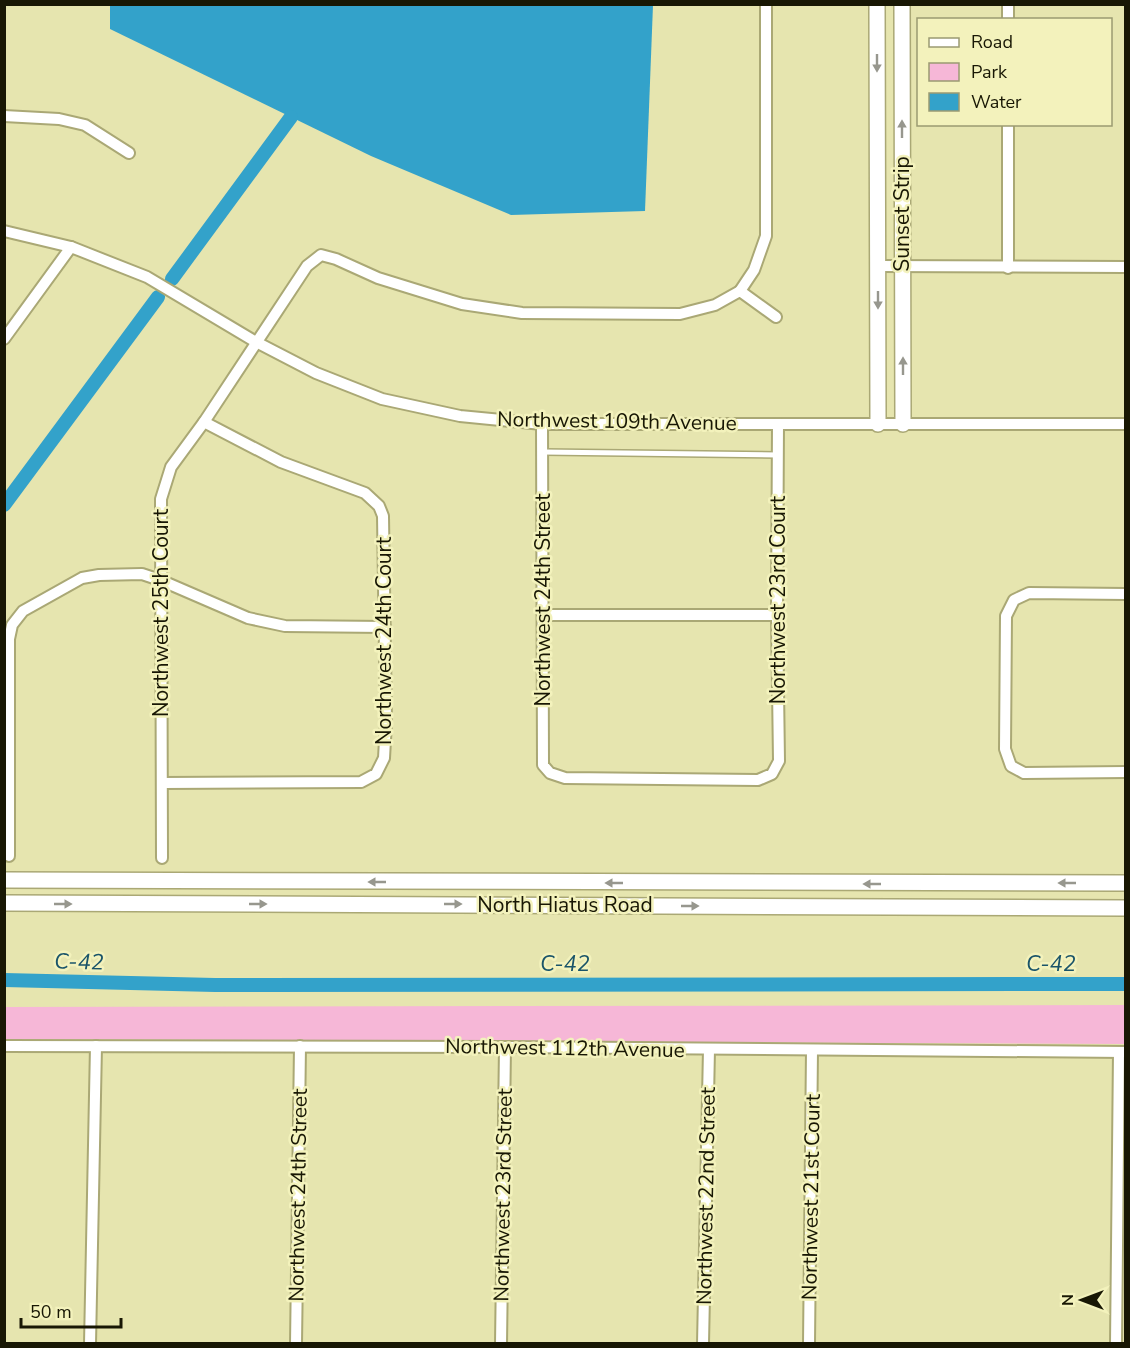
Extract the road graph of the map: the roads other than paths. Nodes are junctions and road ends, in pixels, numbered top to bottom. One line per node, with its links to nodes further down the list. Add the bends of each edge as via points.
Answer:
1 (766, 4): 13 (street, via 766,236 754,270)
2 (877, 4): 9 (main road, Sunset Strip, one-way to 9)
3 (902, 4): 10 (main road, Sunset Strip, one-way to 3)
4 (4, 117): 6 (street, via 59,119 85,125)
5 (1008, 126): 12 (street)
6 (129, 153)
7 (4, 231): 8 (street, Northwest 109th Avenue)
8 (70, 247): 15 (street); 16 (street, Northwest 109th Avenue, via 147,277)
9 (877, 266): 10 (street); 20 (main road, Sunset Strip, one-way to 20)
10 (902, 267): 12 (street); 21 (main road, Sunset Strip, one-way to 10)
11 (1125, 267): 12 (street)
12 (1008, 268)
13 (741, 291): 14 (street); 16 (street, Northwest 25th Court, via 715,305 680,314 522,313 462,304 378,278 321,255 307,266)
14 (776, 318)
15 (4, 339)
16 (256, 342): 17 (street, Northwest 25th Court); 18 (street, Northwest 109th Avenue, via 316,373 382,399 460,416)
17 (204, 422): 25 (street, Northwest 25th Court, via 171,467 161,499); 29 (street, Northwest 24th Court, via 281,462 364,493 379,506 383,516)
18 (542, 424): 19 (street, Northwest 109th Avenue); 23 (street, Northwest 24th Street)
19 (778, 424): 20 (street, Northwest 109th Avenue); 24 (street, Northwest 23rd Court)
20 (878, 424): 21 (street, Northwest 109th Avenue)
21 (903, 424): 22 (street, Northwest 109th Avenue)
22 (1125, 424)
23 (542, 452): 24 (lane); 27 (street, Northwest 24th Street)
24 (778, 455): 28 (street, Northwest 23rd Court)
25 (160, 580): 29 (street, via 248,618 285,626); 32 (street, Northwest 25th Court); 33 (street, via 142,574 82,578 23,611 12,625)
26 (1125, 594): 30 (street, via 1029,593 1014,600 1006,616 1005,749 1011,766 1024,773)
27 (544, 615): 28 (street); 31 (street, Northwest 24th Street, via 543,765 550,773 565,778 758,780)
28 (777, 615): 31 (street, Northwest 23rd Court, via 779,761)
29 (385, 627): 32 (street, Northwest 24th Court, via 384,758 376,774 361,782)
30 (1125, 772)
31 (772, 774)
32 (162, 783): 34 (street, Northwest 25th Court)
33 (9, 856)
34 (162, 858)
35 (4, 880): 37 (main road, North Hiatus Road, one-way to 35)
36 (1125, 883): 37 (main road, North Hiatus Road, one-way to 37)
37 (925, 884): 39 (main road)
38 (4, 903): 39 (main road, North Hiatus Road, one-way to 39)
39 (925, 908): 40 (main road, North Hiatus Road)
40 (1125, 908)
41 (4, 1046): 42 (street, Northwest 112th Avenue)
42 (96, 1046): 43 (street, Northwest 112th Avenue); 48 (street)
43 (300, 1046): 44 (street, Northwest 112th Avenue); 49 (street, Northwest 24th Street)
44 (505, 1047): 45 (street, Northwest 112th Avenue); 50 (street, Northwest 23rd Street)
45 (709, 1049): 46 (street, Northwest 112th Avenue); 51 (street, Northwest 22nd Street)
46 (812, 1050): 47 (street, Northwest 112th Avenue); 52 (street, Northwest 21st Court)
47 (1122, 1053): 53 (street)
48 (90, 1344)
49 (296, 1344)
50 (501, 1344)
51 (703, 1344)
52 (809, 1344)
53 (1116, 1344)

